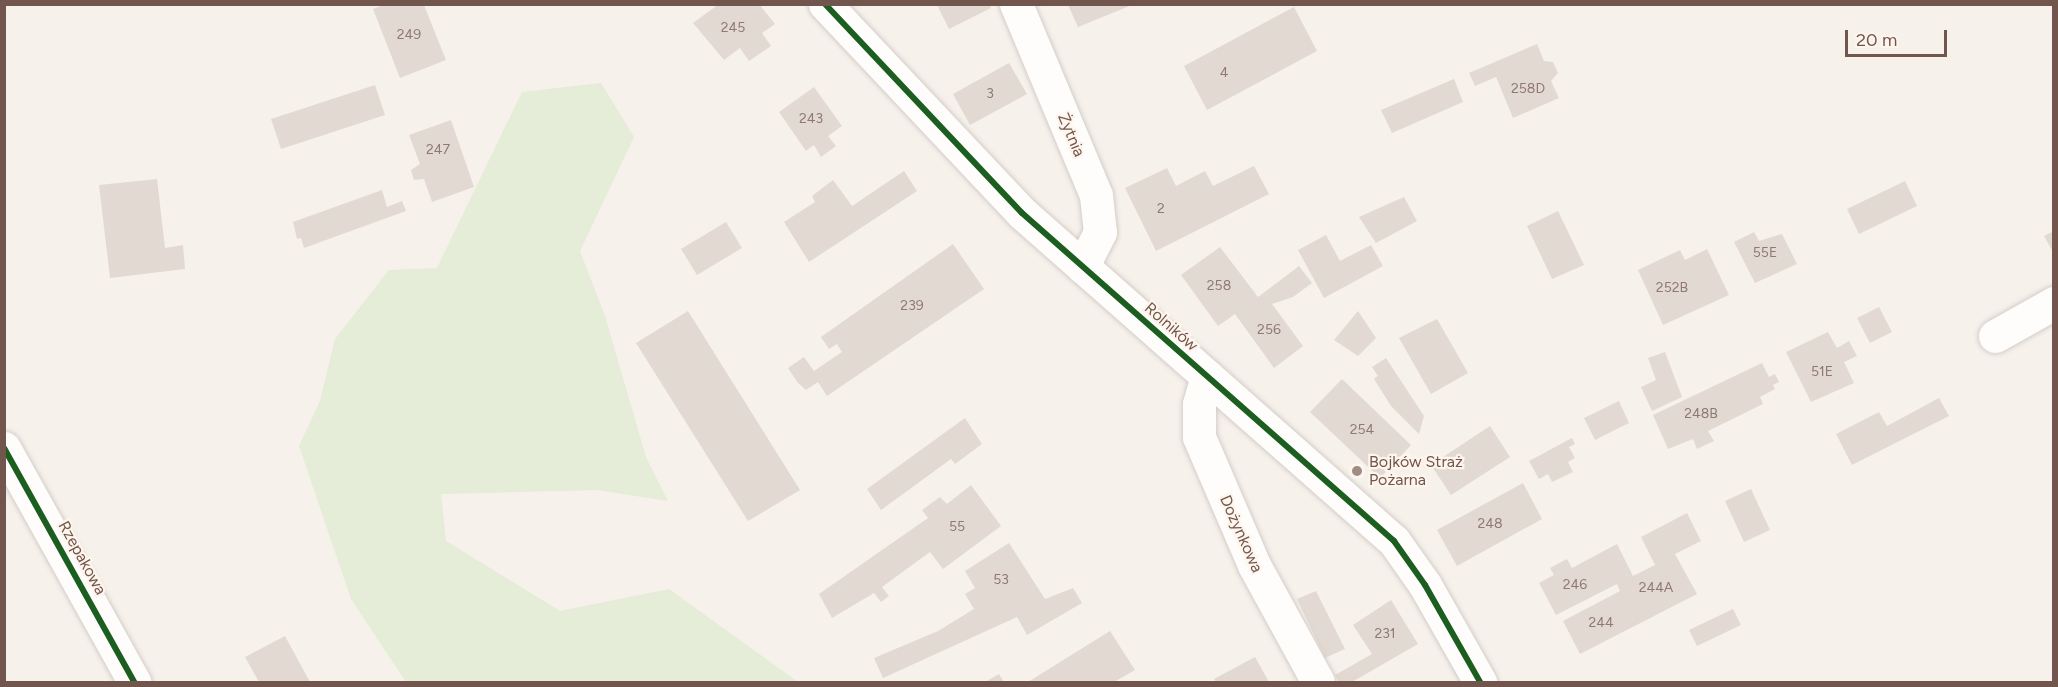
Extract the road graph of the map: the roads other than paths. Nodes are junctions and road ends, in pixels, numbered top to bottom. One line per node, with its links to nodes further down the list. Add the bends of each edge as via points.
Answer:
1 (825, 4): 3 (street, Rolników, via 987,179)
2 (1016, 4): 3 (street, Żytnia, via 1096,195 1100,232)
3 (1082, 267): 6 (street, Rolników)
4 (2054, 303): 5 (street)
5 (1995, 336)
6 (1207, 376): 9 (street, Dożynkowa, via 1198,404 1199,436 1254,566); 10 (street, Rolników, via 1394,542 1425,585)
7 (4, 448): 8 (street, Rzepakowa)
8 (134, 682)
9 (1318, 682)
10 (1480, 682)

